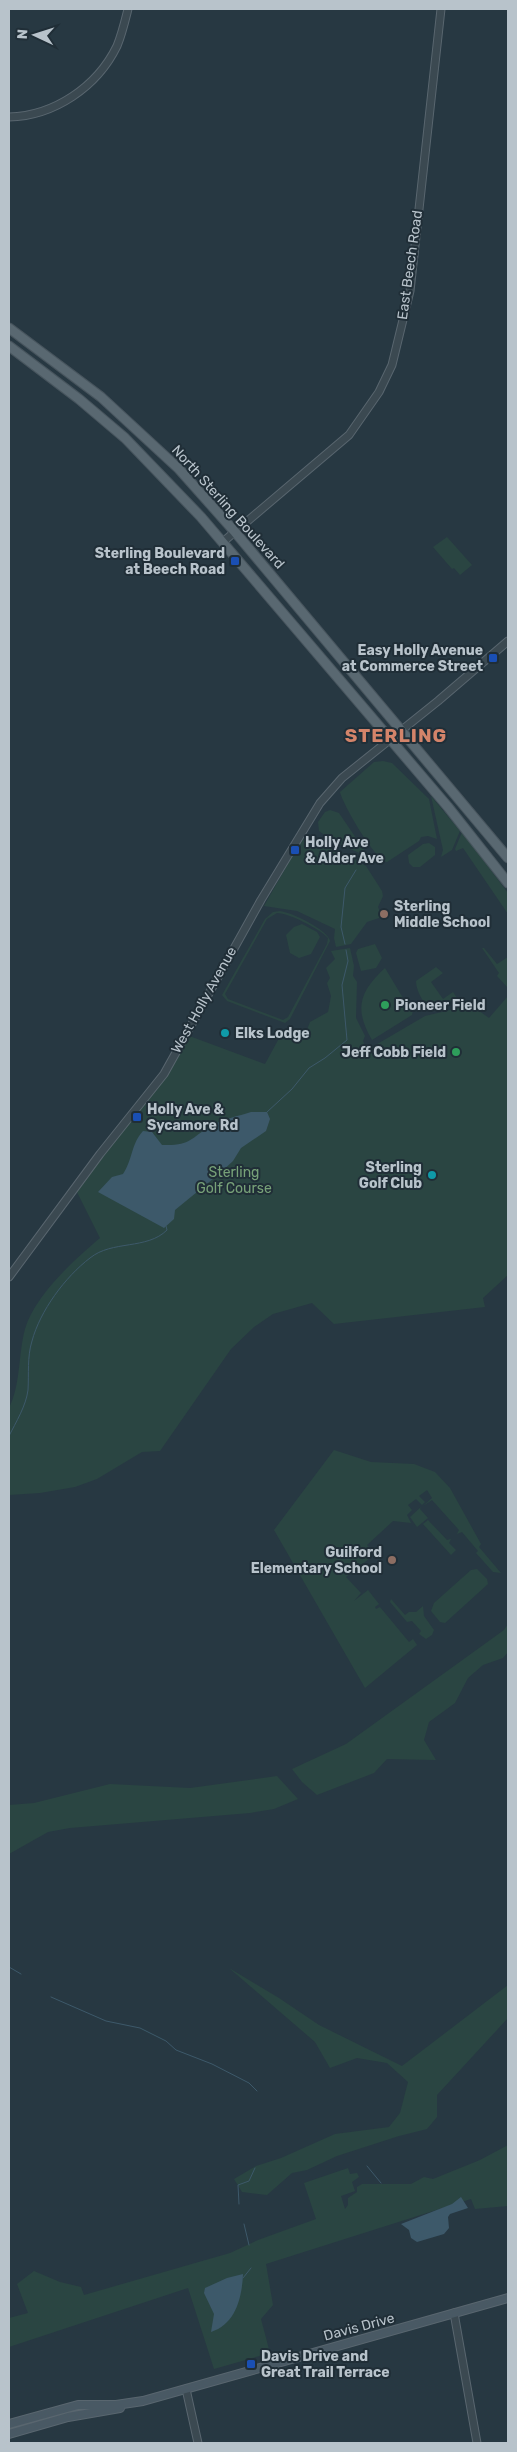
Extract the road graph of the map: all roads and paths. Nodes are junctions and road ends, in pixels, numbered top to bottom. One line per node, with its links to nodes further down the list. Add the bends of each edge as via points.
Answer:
1 (128, 9): 3 (street, via 117,45 95,78 76,95 52,108 29,117)
2 (441, 9): 6 (street, East Beech Road, via 410,291 392,364 380,392 349,435)
3 (9, 117)
4 (9, 328): 6 (main road, North Sterling Boulevard, via 79,379 132,424 179,469)
5 (9, 346): 7 (main road, North Sterling Boulevard, via 125,438)
6 (235, 532): 7 (street, East Beech Road); 9 (main road, North Sterling Boulevard)
7 (224, 541): 10 (main road, North Sterling Boulevard)
8 (508, 640): 9 (street, West Holly Avenue)
9 (402, 730): 10 (street, West Holly Avenue); 11 (main road, North Sterling Boulevard)
10 (390, 739): 12 (main road, North Sterling Boulevard); 13 (street, West Holly Avenue, via 342,778 312,813 164,1074)
11 (508, 858)
12 (508, 883)
13 (9, 1276)
14 (508, 2298): 15 (main road, Davis Drive)
15 (454, 2313): 16 (main road, Davis Drive); 22 (street)
16 (186, 2389): 17 (main road, Davis Drive); 21 (street)
17 (129, 2404): 18 (main road, Davis Drive, via 78,2405); 19 (main road, Davis Drive)
18 (9, 2424)
19 (9, 2435): 20 (main road)
20 (10, 2443)
21 (198, 2443)
22 (477, 2443)

